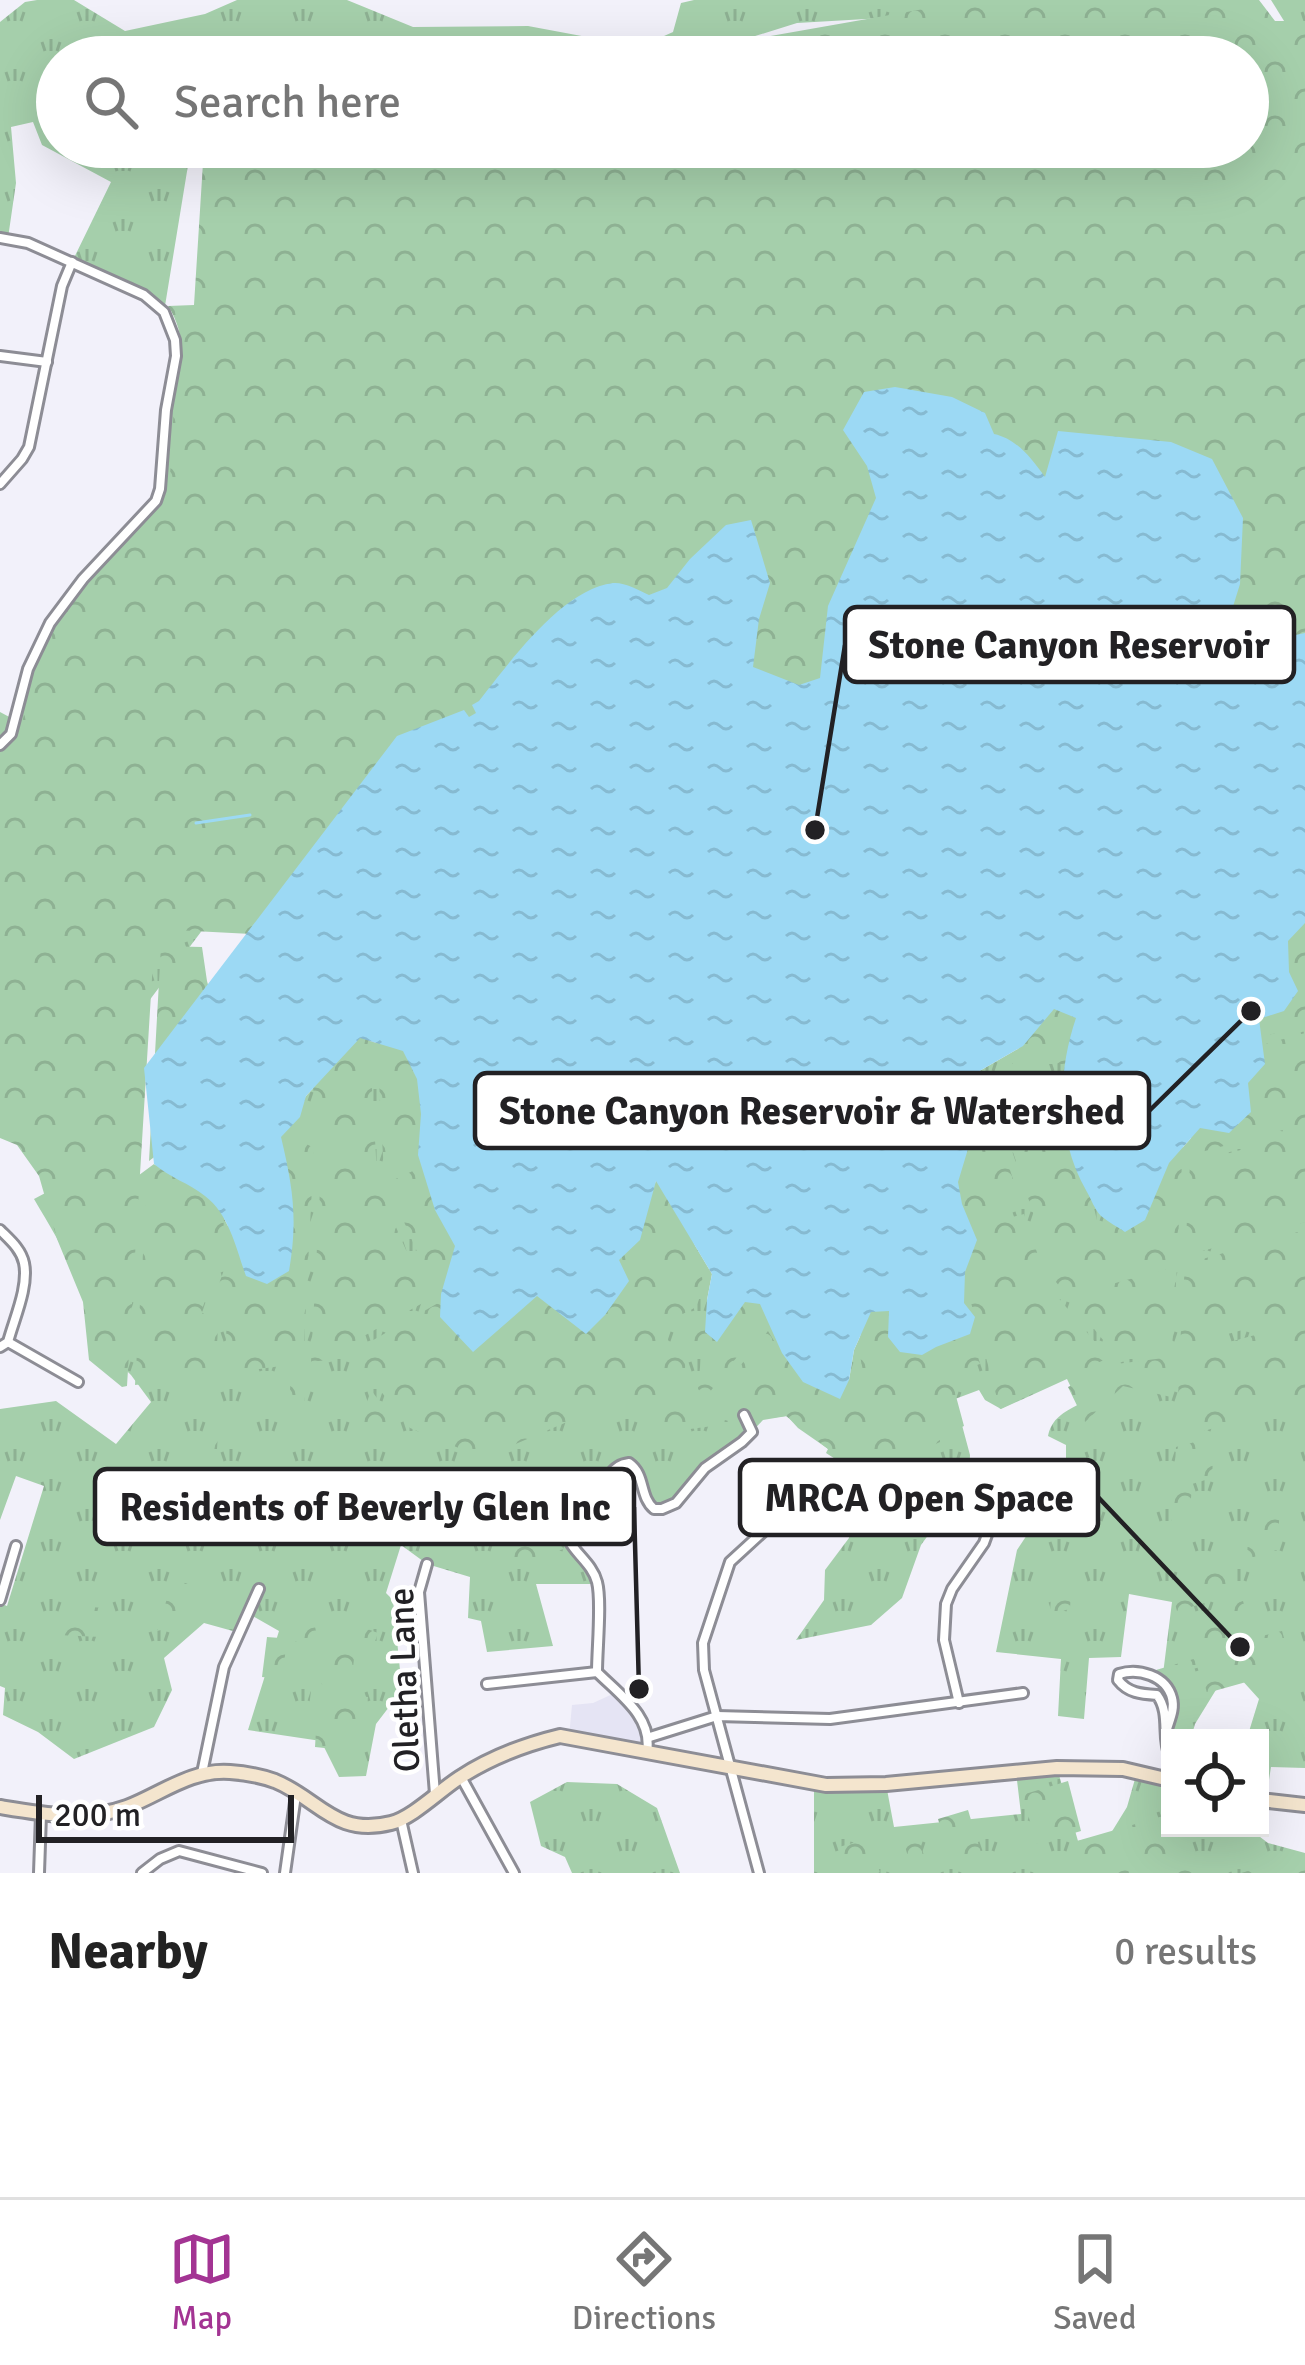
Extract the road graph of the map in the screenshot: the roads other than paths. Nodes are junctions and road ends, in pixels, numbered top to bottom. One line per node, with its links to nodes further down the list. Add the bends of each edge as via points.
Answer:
1 (0, 238): 2 (street)
2 (72, 262): 4 (street); 6 (street, via 144,295 172,326 176,356 160,489 50,623 11,734)
3 (0, 356): 4 (street)
4 (47, 362): 5 (street, via 28,447)
5 (0, 484)
6 (0, 745)
7 (0, 1231): 8 (street, via 24,1261)
8 (4, 1345): 9 (street)
9 (78, 1382)
10 (744, 1415): 17 (street, via 752,1432 676,1503 654,1509 629,1463 609,1473 598,1514 566,1522 571,1545 598,1584)
11 (1050, 1472): 20 (street, via 1009,1474 984,1544 946,1604 944,1640)
12 (811, 1502): 21 (street, via 766,1529 725,1572 701,1656)
13 (16, 1546): 16 (street)
14 (427, 1564): 29 (street, Oletha Lane, via 419,1592)
15 (259, 1589): 26 (street, via 224,1667)
16 (0, 1600)
17 (597, 1672): 18 (street); 23 (street)
18 (487, 1684)
19 (1023, 1693): 20 (street)
20 (959, 1703): 21 (street, via 830,1719)
21 (717, 1716): 23 (street); 25 (street)
22 (1167, 1730): 22 (street, via 1170,1691 1145,1672 1119,1675 1130,1691 1160,1698)
23 (650, 1737): 24 (street)
24 (647, 1754): 25 (main road); 27 (main road, via 560,1736)
25 (729, 1768): 28 (main road, via 826,1785 1057,1768 1123,1768); 42 (street)
26 (202, 1773): 30 (main road, via 248,1774); 34 (main road, via 126,1808)
27 (461, 1777): 29 (main road); 41 (street, Oletha Lane)
28 (1161, 1778)
29 (435, 1794): 35 (main road)
30 (296, 1795): 35 (main road, via 346,1824); 39 (street)
31 (1269, 1801): 32 (main road)
32 (1305, 1805)
33 (0, 1807): 34 (main road)
34 (40, 1814): 36 (street)
35 (401, 1820): 40 (street)
36 (39, 1873)
37 (142, 1873): 38 (street, via 179,1851)
38 (262, 1873)
39 (285, 1873)
40 (413, 1873)
41 (514, 1873)
42 (759, 1873)

